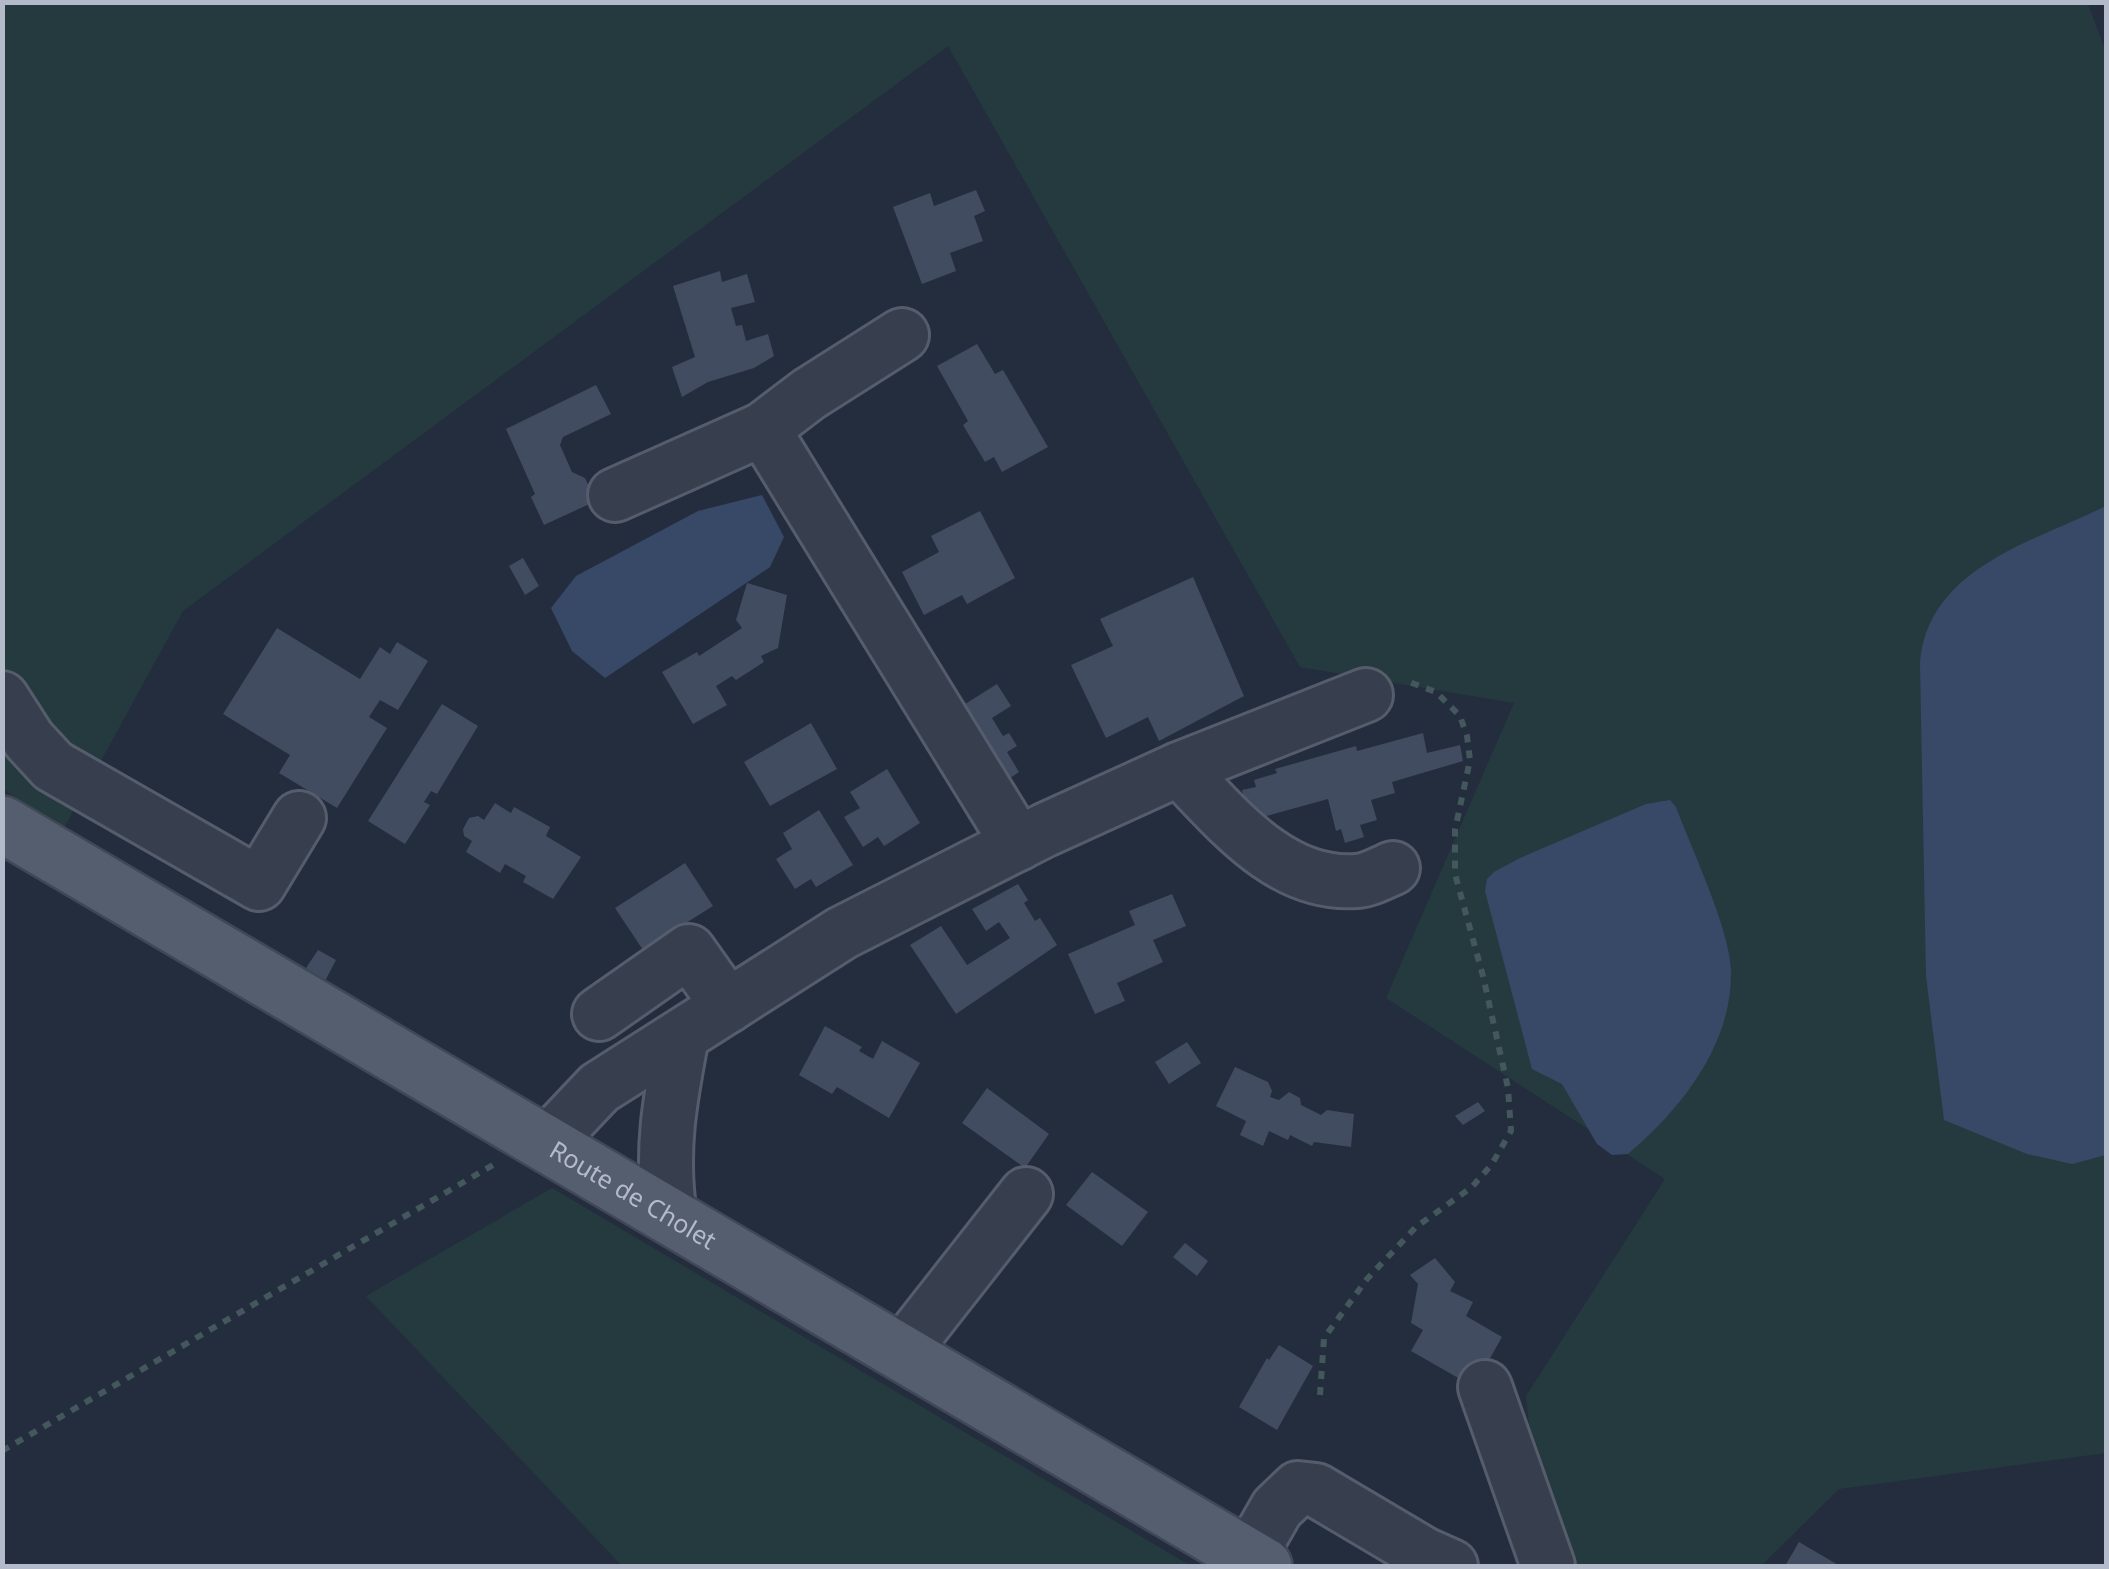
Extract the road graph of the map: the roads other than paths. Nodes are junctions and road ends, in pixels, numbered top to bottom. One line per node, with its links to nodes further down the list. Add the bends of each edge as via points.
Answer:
1 (902, 334): 2 (street)
2 (763, 430): 3 (street); 9 (street)
3 (615, 494)
4 (1366, 695): 6 (street)
5 (2, 698): 7 (street, via 53,766 259,884)
6 (1178, 769): 9 (street); 10 (street, via 1245,836 1288,867 1324,880 1361,881)
7 (299, 818)
8 (2, 824): 14 (main road, Route de Cholet)
9 (1018, 844): 11 (street, via 842,933)
10 (1394, 868)
11 (728, 1006): 12 (street, via 689,951); 13 (street)
12 (599, 1014)
13 (682, 1036): 14 (street, via 599,1088); 16 (street, via 666,1120)
14 (541, 1139): 16 (main road, Route de Cholet)
15 (1026, 1194): 17 (street)
16 (670, 1216): 17 (main road, Route de Cholet)
17 (902, 1352): 19 (main road, Route de Cholet)
18 (1486, 1387): 21 (street)
19 (1257, 1562): 20 (street, via 1278,1508 1298,1488 1316,1490)
20 (1451, 1566)
21 (1548, 1566)

